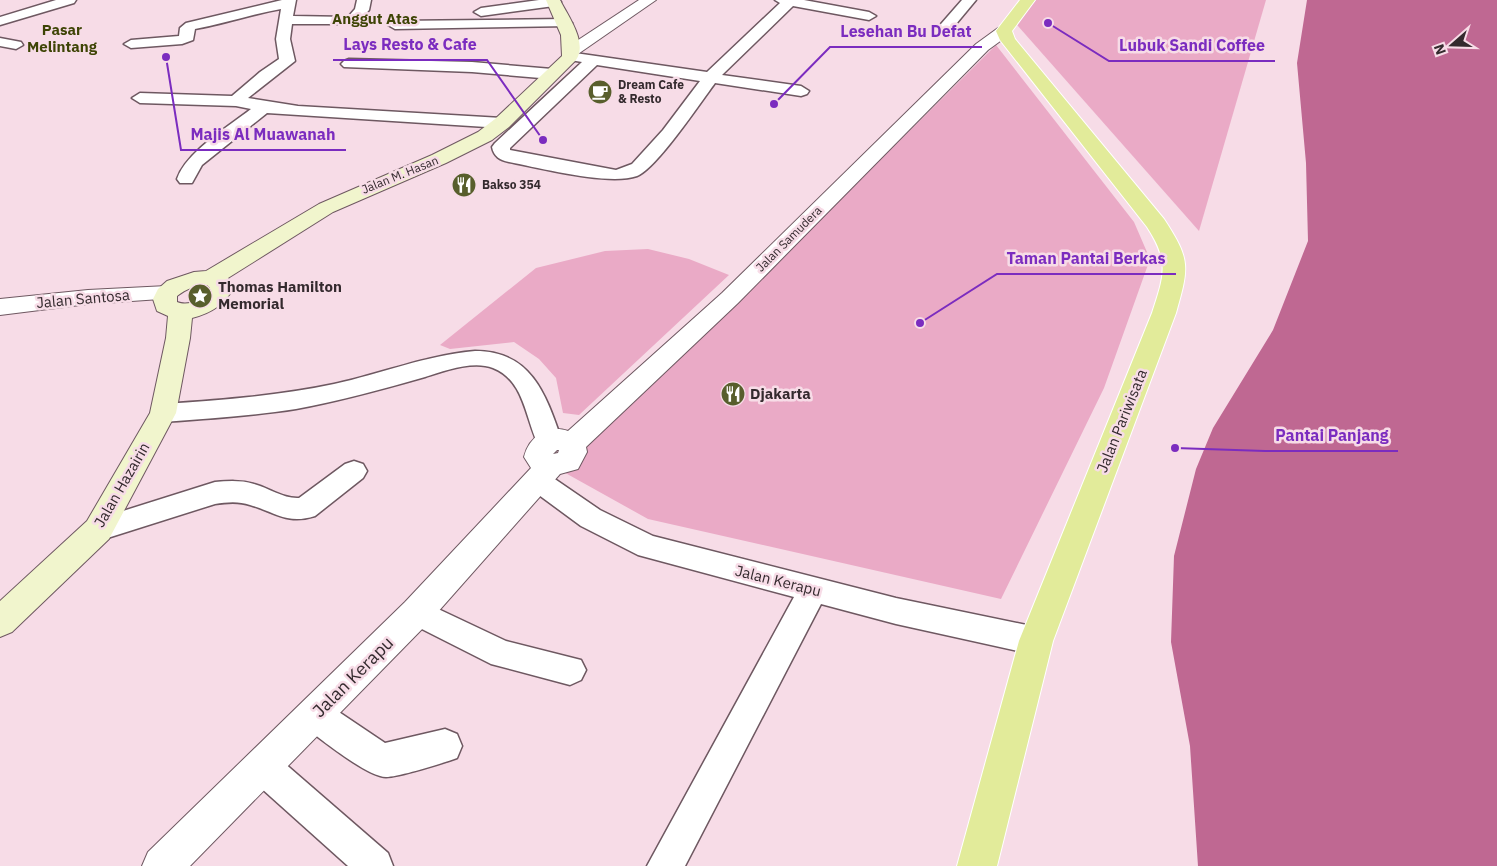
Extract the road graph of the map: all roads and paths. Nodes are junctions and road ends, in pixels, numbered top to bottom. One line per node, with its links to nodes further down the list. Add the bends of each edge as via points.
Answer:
1 (364, 0): 12 (street, via 362,10 352,21)
2 (649, 0): 21 (street)
3 (787, 0): 11 (street); 25 (street)
4 (969, 0): 16 (street)
5 (1028, 0): 17 (main road, Jalan Samudera)
6 (65, 1): 13 (street)
7 (554, 1): 10 (street); 14 (main road)
8 (289, 2): 9 (street); 12 (street)
9 (254, 4): 19 (street, via 227,19 191,26 187,28 188,37 182,40)
10 (466, 14)
11 (869, 16)
12 (287, 20): 28 (street, via 283,39 287,61 265,75)
13 (0, 21)
14 (565, 24): 15 (street); 21 (main road)
15 (395, 25)
16 (946, 27)
17 (1007, 27): 35 (street, Jalan Samudera, via 982,47 730,298); 41 (main road, Jalan Pariwisata, via 1015,50 1156,224 1176,257 1175,276 1164,313)
18 (0, 42): 20 (street)
19 (131, 44)
20 (16, 45)
21 (571, 54): 22 (street); 24 (main road, Jalan M. Hasan)
22 (593, 60): 25 (street); 25 (street, via 501,147 502,153 509,157 616,175 632,172 669,134)
23 (349, 64): 24 (street, via 465,66)
24 (552, 74): 30 (main road, Jalan M. Hasan)
25 (711, 77): 26 (street)
26 (801, 91)
27 (140, 98): 28 (street)
28 (236, 101): 29 (street, via 252,102)
29 (264, 108): 30 (street); 31 (street, via 196,161)
30 (502, 123): 32 (main road, Jalan M. Hasan, via 464,148 343,198 211,278 187,280)
31 (186, 179)
32 (173, 302): 33 (street, Jalan Santosa, via 88,297); 34 (main road, Jalan Hazairin, via 178,338)
33 (0, 307)
34 (163, 413): 35 (street, via 274,404 344,391 442,364 492,360 521,376 532,395); 37 (main road, Jalan Hazairin)
35 (552, 458): 38 (street, Jalan Kerapu, via 588,518 614,533 648,547); 39 (street, Jalan Kerapu)
36 (354, 471): 37 (street, via 305,508 291,509 242,493 215,493)
37 (98, 530): 40 (main road, Jalan Hazairin)
38 (813, 590): 41 (street, Jalan Kerapu); 48 (street)
39 (417, 612): 42 (street, via 502,654); 43 (street, Jalan Kerapu)
40 (0, 622)
41 (1036, 641): 49 (main road, Jalan Pariwisata)
42 (570, 670)
43 (315, 715): 44 (street, via 385,760); 45 (street, Jalan Kerapu)
44 (445, 746)
45 (263, 767): 46 (street, Jalan Kerapu); 47 (street)
46 (162, 866)
47 (375, 866)
48 (665, 866)
49 (977, 866)

